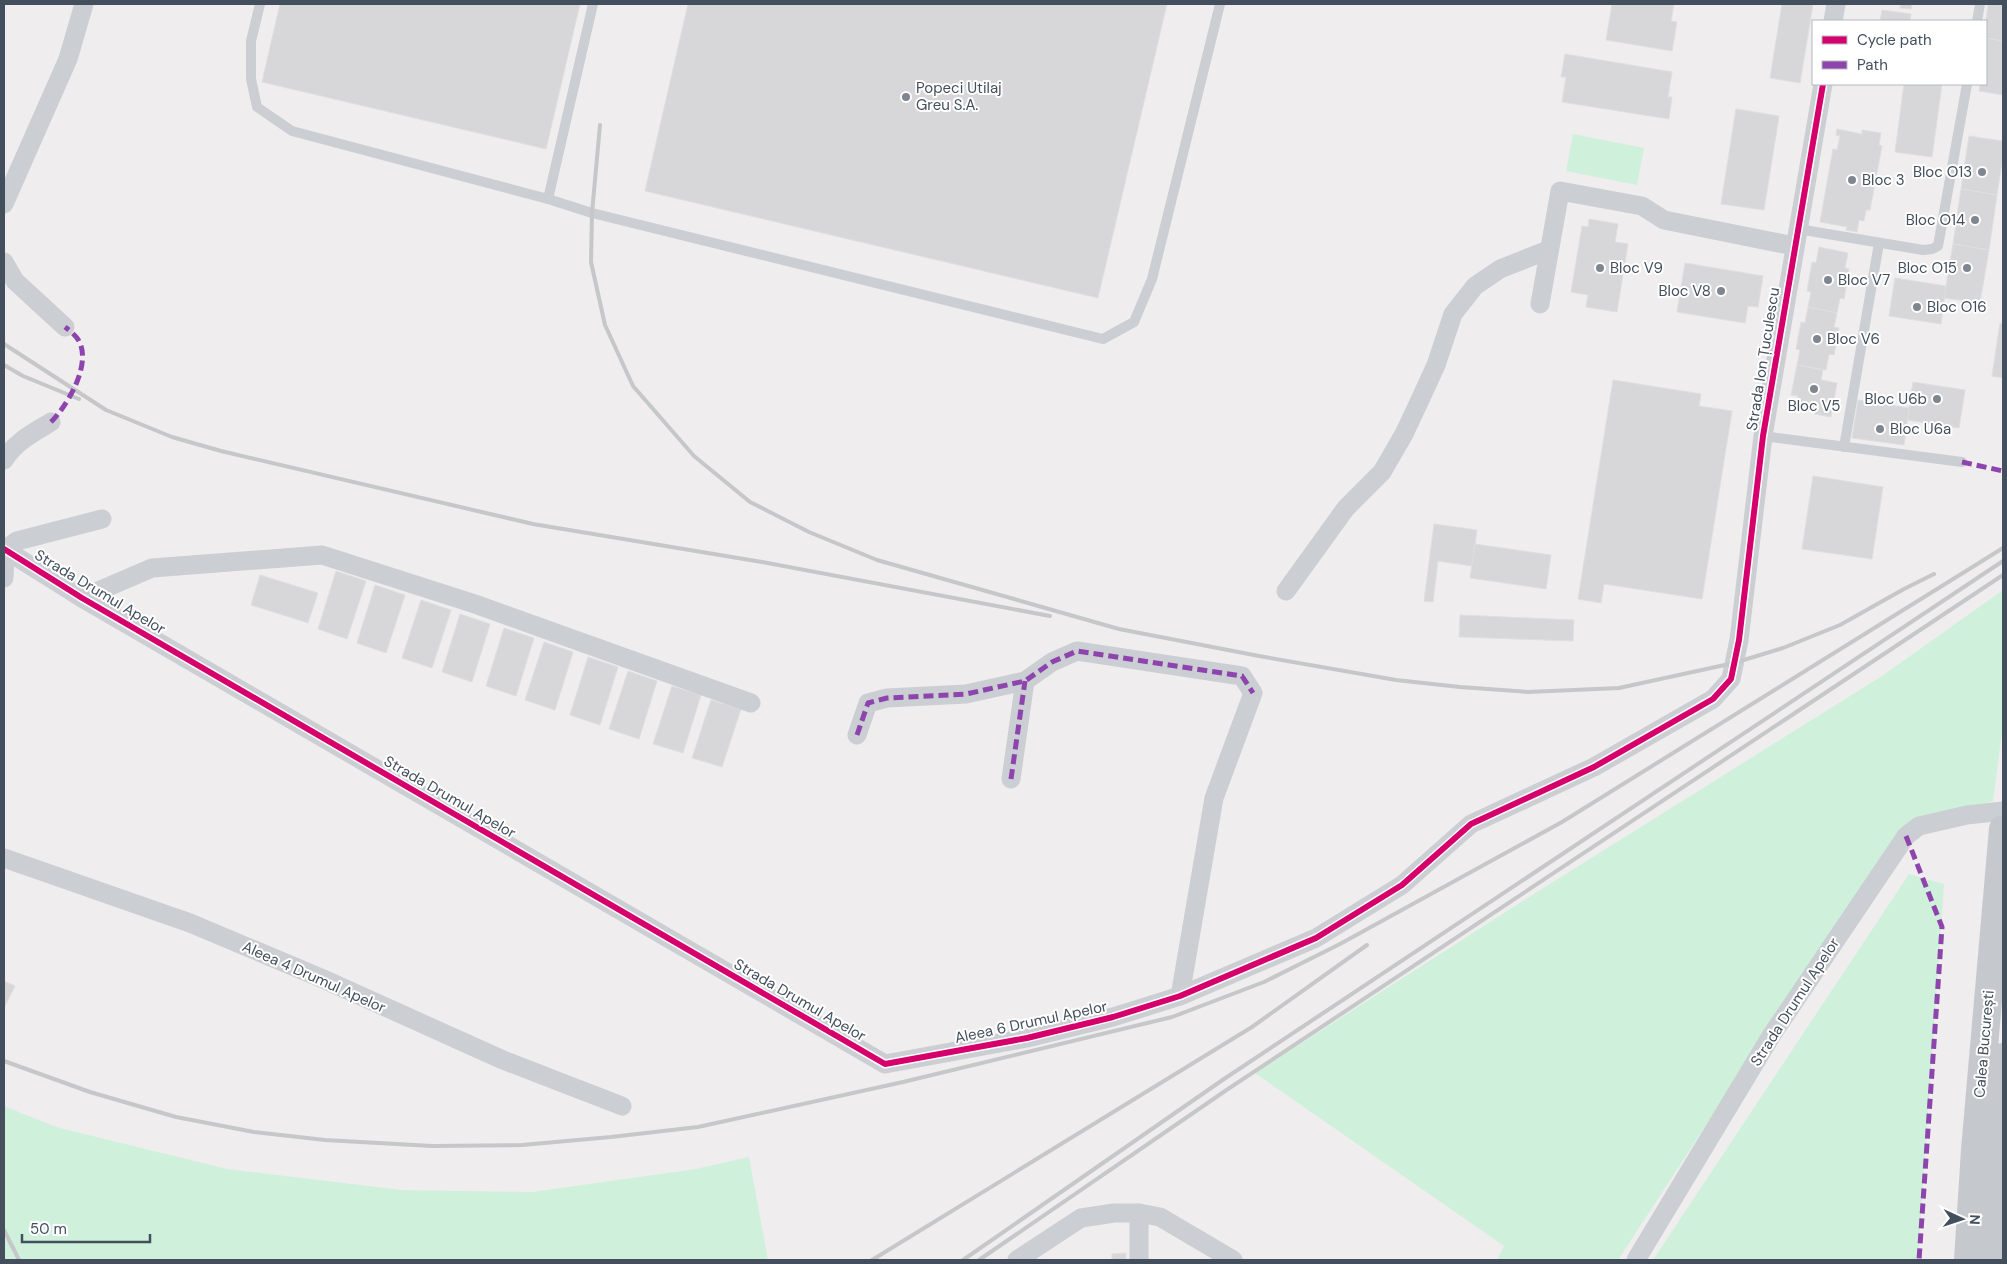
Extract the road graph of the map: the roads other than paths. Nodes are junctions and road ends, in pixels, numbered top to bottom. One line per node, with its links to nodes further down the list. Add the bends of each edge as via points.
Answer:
1 (84, 4): 12 (street, via 68,59)
2 (260, 4): 11 (lane, via 251,42 251,79 257,107 292,131)
3 (593, 4): 11 (lane)
4 (1220, 4): 11 (lane, via 1152,279 1134,322 1103,339 592,213)
5 (1836, 4): 7 (street)
6 (1980, 4): 8 (lane)
7 (1834, 20)
8 (1977, 20)
9 (1823, 85): 13 (street, Strada Ion Țuculescu)
10 (1967, 85): 14 (lane, via 1938,246 1923,250)
11 (548, 199)
12 (4, 204)
13 (1796, 238): 14 (lane); 15 (street, via 1664,220 1642,206 1560,191); 20 (street, Strada Ion Țuculescu)
14 (1879, 243): 21 (lane)
15 (1548, 250): 17 (street); 27 (street, via 1500,269 1475,286 1453,314 1436,365 1404,434 1382,472 1346,508)
16 (4, 262): 18 (street, via 14,281)
17 (1540, 304)
18 (65, 327)
19 (50, 422): 22 (street, via 20,441)
20 (1763, 436): 21 (lane); 36 (street, Strada Ion Țuculescu, via 1739,640 1731,679 1713,699 1594,767 1471,824 1402,885 1316,938)
21 (1844, 447): 23 (lane)
22 (4, 460)
23 (1962, 462)
24 (102, 519): 25 (street, via 17,541)
25 (4, 548): 26 (street); 28 (street, Strada Drumul Apelor)
26 (4, 578)
27 (1286, 592)
28 (82, 598): 30 (street, via 152,568 322,555 475,604); 38 (street, Strada Drumul Apelor)
29 (1025, 680): 31 (street, via 966,694 887,698 868,703); 32 (street); 36 (street, via 1052,662 1076,652 1242,676 1253,693 1214,798)
30 (751, 703)
31 (857, 735)
32 (1011, 779)
33 (2003, 811): 44 (street, Strada Drumul Apelor, via 1919,826 1906,836 1771,1036)
34 (2003, 829): 45 (main road, Calea București)
35 (4, 858): 39 (street, Aleea 4 Drumul Apelor, via 190,923 503,1060)
36 (1180, 996): 38 (street, Aleea 6 Drumul Apelor, via 1114,1017 1027,1038)
37 (2003, 1057): 46 (main road, Calea București)
38 (885, 1064)
39 (622, 1106)
40 (1139, 1213): 41 (street, via 1081,1218); 42 (street); 43 (street, via 1160,1217)
41 (1017, 1260)
42 (1140, 1260)
43 (1233, 1260)
44 (1636, 1260)
45 (1968, 1260)
46 (1988, 1260)

